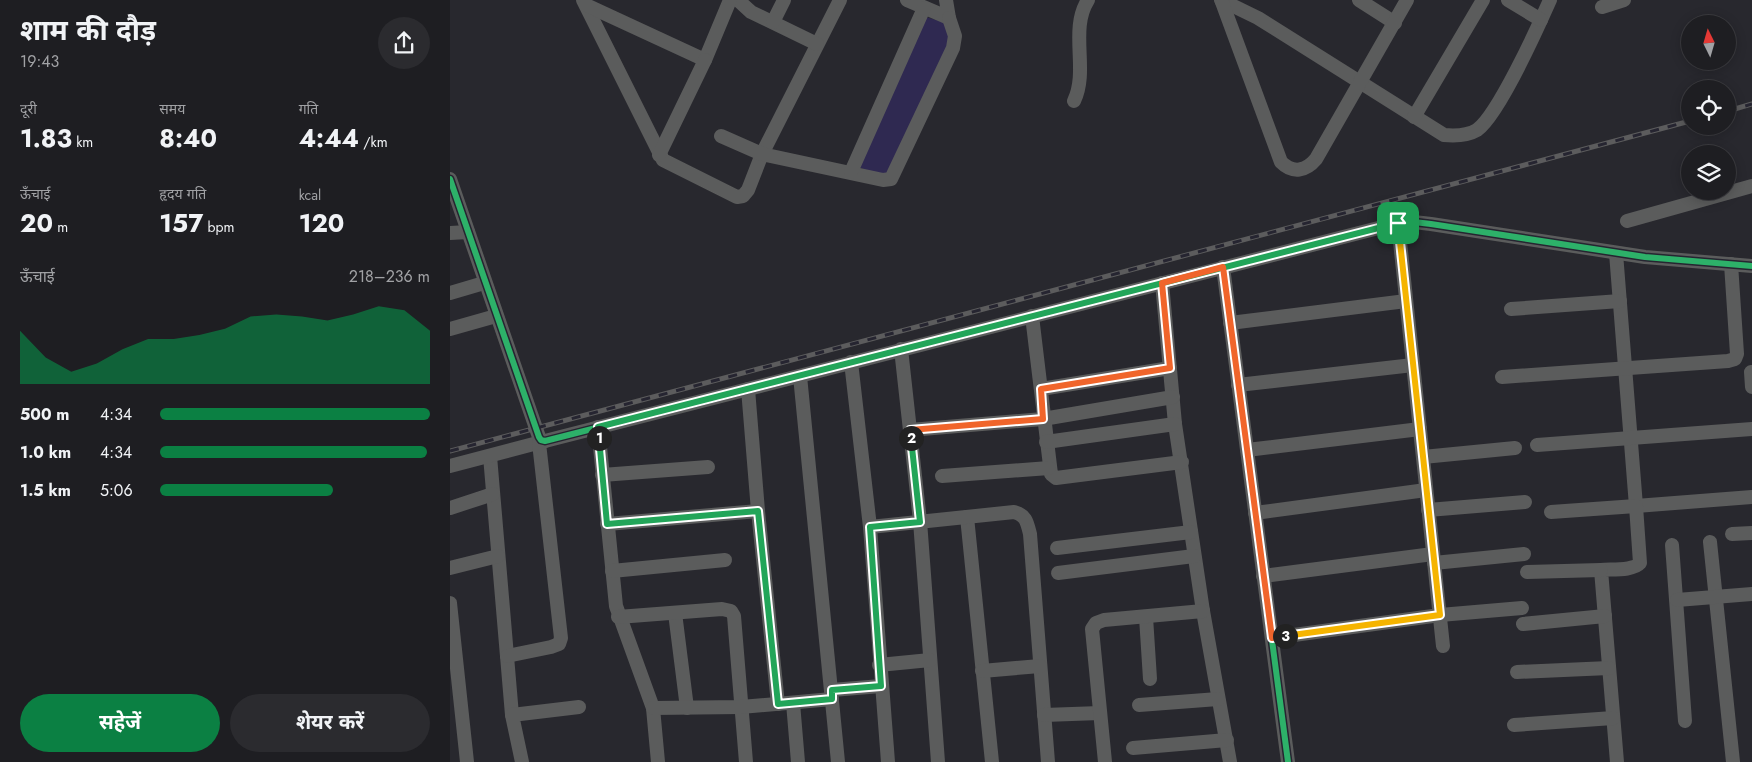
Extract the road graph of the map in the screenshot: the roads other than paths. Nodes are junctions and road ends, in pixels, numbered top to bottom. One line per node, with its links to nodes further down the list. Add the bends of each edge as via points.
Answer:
1 (730, 0): 23 (street)
2 (738, 0): 20 (street, via 751,12)
3 (784, 0): 20 (street)
4 (840, 0): 22 (street)
5 (907, 0): 17 (street)
6 (946, 0): 18 (street)
7 (1088, 0): 25 (street, via 1081,16 1081,75)
8 (1359, 0): 21 (street)
9 (1407, 0): 21 (street)
10 (1483, 0): 26 (street)
11 (1508, 0): 19 (street)
12 (1550, 0): 19 (street)
13 (1624, 0): 16 (street)
14 (1222, 1): 24 (street, via 1258,18); 24 (street, via 1281,162 1287,168 1305,169 1316,159)
15 (584, 2): 23 (street); 29 (street)
16 (1602, 7)
17 (924, 8): 18 (street); 30 (street)
18 (949, 18): 30 (street, via 955,36 953,48 894,175 887,181)
19 (1541, 20): 26 (street, via 1501,97 1478,129 1468,134 1444,135)
20 (772, 22): 22 (street)
21 (1395, 23): 24 (street)
22 (817, 44): 28 (street)
23 (705, 60): 29 (street)
24 (1360, 81): 26 (street)
25 (1074, 102)
26 (1414, 117)
27 (721, 136): 28 (street)
28 (762, 154): 29 (street, via 748,190 737,197 669,164); 30 (street)
29 (659, 155)
30 (851, 172)
31 (450, 179): 35 (street)
32 (1752, 186): 33 (street)
33 (1627, 221)
34 (1398, 223): 37 (street, via 1431,224); 40 (street); 44 (street)
35 (468, 232): 36 (street); 41 (street)
36 (450, 233)
37 (1616, 254): 38 (street); 45 (street)
38 (1731, 264): 39 (street); 55 (street, via 1735,358)
39 (1752, 266)
40 (1223, 267): 42 (street); 49 (street)
41 (484, 283): 43 (street); 47 (street)
42 (1162, 283): 48 (street); 54 (street)
43 (450, 294)
44 (1406, 301): 49 (street); 53 (street)
45 (1620, 301): 46 (street); 55 (street)
46 (1511, 309)
47 (496, 316): 50 (street); 71 (street)
48 (1032, 316): 51 (street); 62 (street)
49 (1230, 323): 59 (street)
50 (450, 329)
51 (901, 349): 52 (street); 69 (street)
52 (852, 362): 57 (street); 97 (street)
53 (1413, 366): 59 (street); 68 (street)
54 (1170, 368): 62 (street); 63 (street)
55 (1626, 368): 58 (street); 70 (street)
56 (1751, 372): 60 (street)
57 (800, 376): 61 (street); 138 (street)
58 (1502, 377)
59 (1238, 385): 75 (street)
60 (1752, 387)
61 (748, 389): 66 (street); 91 (street)
62 (1041, 389): 64 (street)
63 (1173, 397): 64 (street); 65 (street)
64 (1043, 419): 69 (street); 72 (street)
65 (1176, 424): 72 (street); 78 (street)
66 (598, 427): 71 (street); 82 (street)
67 (1752, 428): 70 (street)
68 (1420, 429): 75 (street); 77 (street)
69 (910, 430): 95 (street)
70 (1630, 437): 73 (street); 88 (street)
71 (542, 442): 76 (street); 129 (street, via 561,638 559,644 551,647)
72 (1046, 442): 81 (street)
73 (1537, 445)
74 (1515, 448): 77 (street)
75 (1247, 450): 93 (street)
76 (490, 456): 79 (street); 85 (street)
77 (1423, 457): 84 (street)
78 (1182, 462): 81 (street, via 1056,478); 98 (street)
79 (450, 466)
80 (708, 467): 82 (street)
81 (1049, 468): 83 (street)
82 (602, 475): 96 (street)
83 (942, 476)
84 (1426, 490): 90 (street); 93 (street)
85 (493, 494): 89 (street); 105 (street)
86 (1752, 497): 88 (street)
87 (1526, 502): 90 (street)
88 (1636, 506): 92 (street); 110 (street, via 1640,563 1632,567)
89 (450, 508)
90 (1428, 510): 107 (street)
91 (758, 511): 96 (street); 141 (street)
92 (1551, 512)
93 (1255, 513): 114 (street)
94 (967, 517): 95 (street); 132 (street, via 1014,512 1027,520); 134 (street)
95 (920, 522): 97 (street); 130 (street)
96 (607, 524): 111 (street)
97 (870, 527): 131 (street)
98 (1191, 532): 103 (street); 106 (street)
99 (1752, 533): 100 (street)
100 (1732, 534)
101 (1710, 542): 116 (street)
102 (1672, 545): 117 (street)
103 (1057, 548)
104 (1524, 554): 107 (street)
105 (498, 556): 109 (street); 129 (street)
106 (1194, 556): 113 (street); 120 (street)
107 (1434, 559): 114 (street); 122 (street)
108 (726, 560): 111 (street)
109 (450, 568)
110 (1601, 570): 112 (street); 123 (street)
111 (612, 572): 124 (street)
112 (1527, 572)
113 (1058, 573)
114 (1263, 576): 127 (street)
115 (1752, 594): 116 (street)
116 (1716, 597): 117 (street); 169 (street)
117 (1677, 600): 151 (street)
118 (450, 603): 155 (street)
119 (1522, 608): 122 (street)
120 (1203, 611): 125 (street); 139 (street)
121 (675, 612): 124 (street); 144 (street, via 732,611); 146 (street)
122 (1440, 615): 127 (street); 128 (street)
123 (1605, 616): 126 (street); 133 (street)
124 (618, 617): 145 (street)
125 (1146, 617): 136 (street); 147 (street, via 1104,620 1092,629)
126 (1523, 624)
127 (1272, 638): 167 (street)
128 (1443, 646)
129 (507, 656): 148 (street)
130 (930, 660): 131 (street); 162 (street)
131 (879, 665): 137 (street)
132 (1040, 666): 134 (street); 149 (street)
133 (1609, 668): 135 (street); 150 (street)
134 (982, 672): 163 (street)
135 (1517, 672)
136 (1150, 679)
137 (881, 686): 138 (street); 161 (street)
138 (832, 694): 140 (street); 160 (street)
139 (1218, 698): 142 (street); 153 (street)
140 (793, 703): 141 (street); 159 (street)
141 (778, 704): 144 (street)
142 (1139, 706)
143 (579, 707): 148 (street)
144 (742, 707): 146 (street); 158 (street)
145 (653, 708): 146 (street); 157 (street)
146 (687, 708)
147 (1100, 713): 149 (street); 165 (street)
148 (512, 715): 156 (street)
149 (1044, 715): 164 (street)
150 (1613, 718): 152 (street); 168 (street)
151 (1686, 721)
152 (1514, 725)
153 (1226, 740): 154 (street); 166 (street)
154 (1133, 748)
155 (467, 762)
156 (522, 762)
157 (658, 762)
158 (746, 762)
159 (798, 762)
160 (838, 762)
161 (888, 762)
162 (938, 762)
163 (992, 762)
164 (1048, 762)
165 (1105, 762)
166 (1230, 762)
167 (1288, 762)
168 (1617, 762)
169 (1733, 762)

